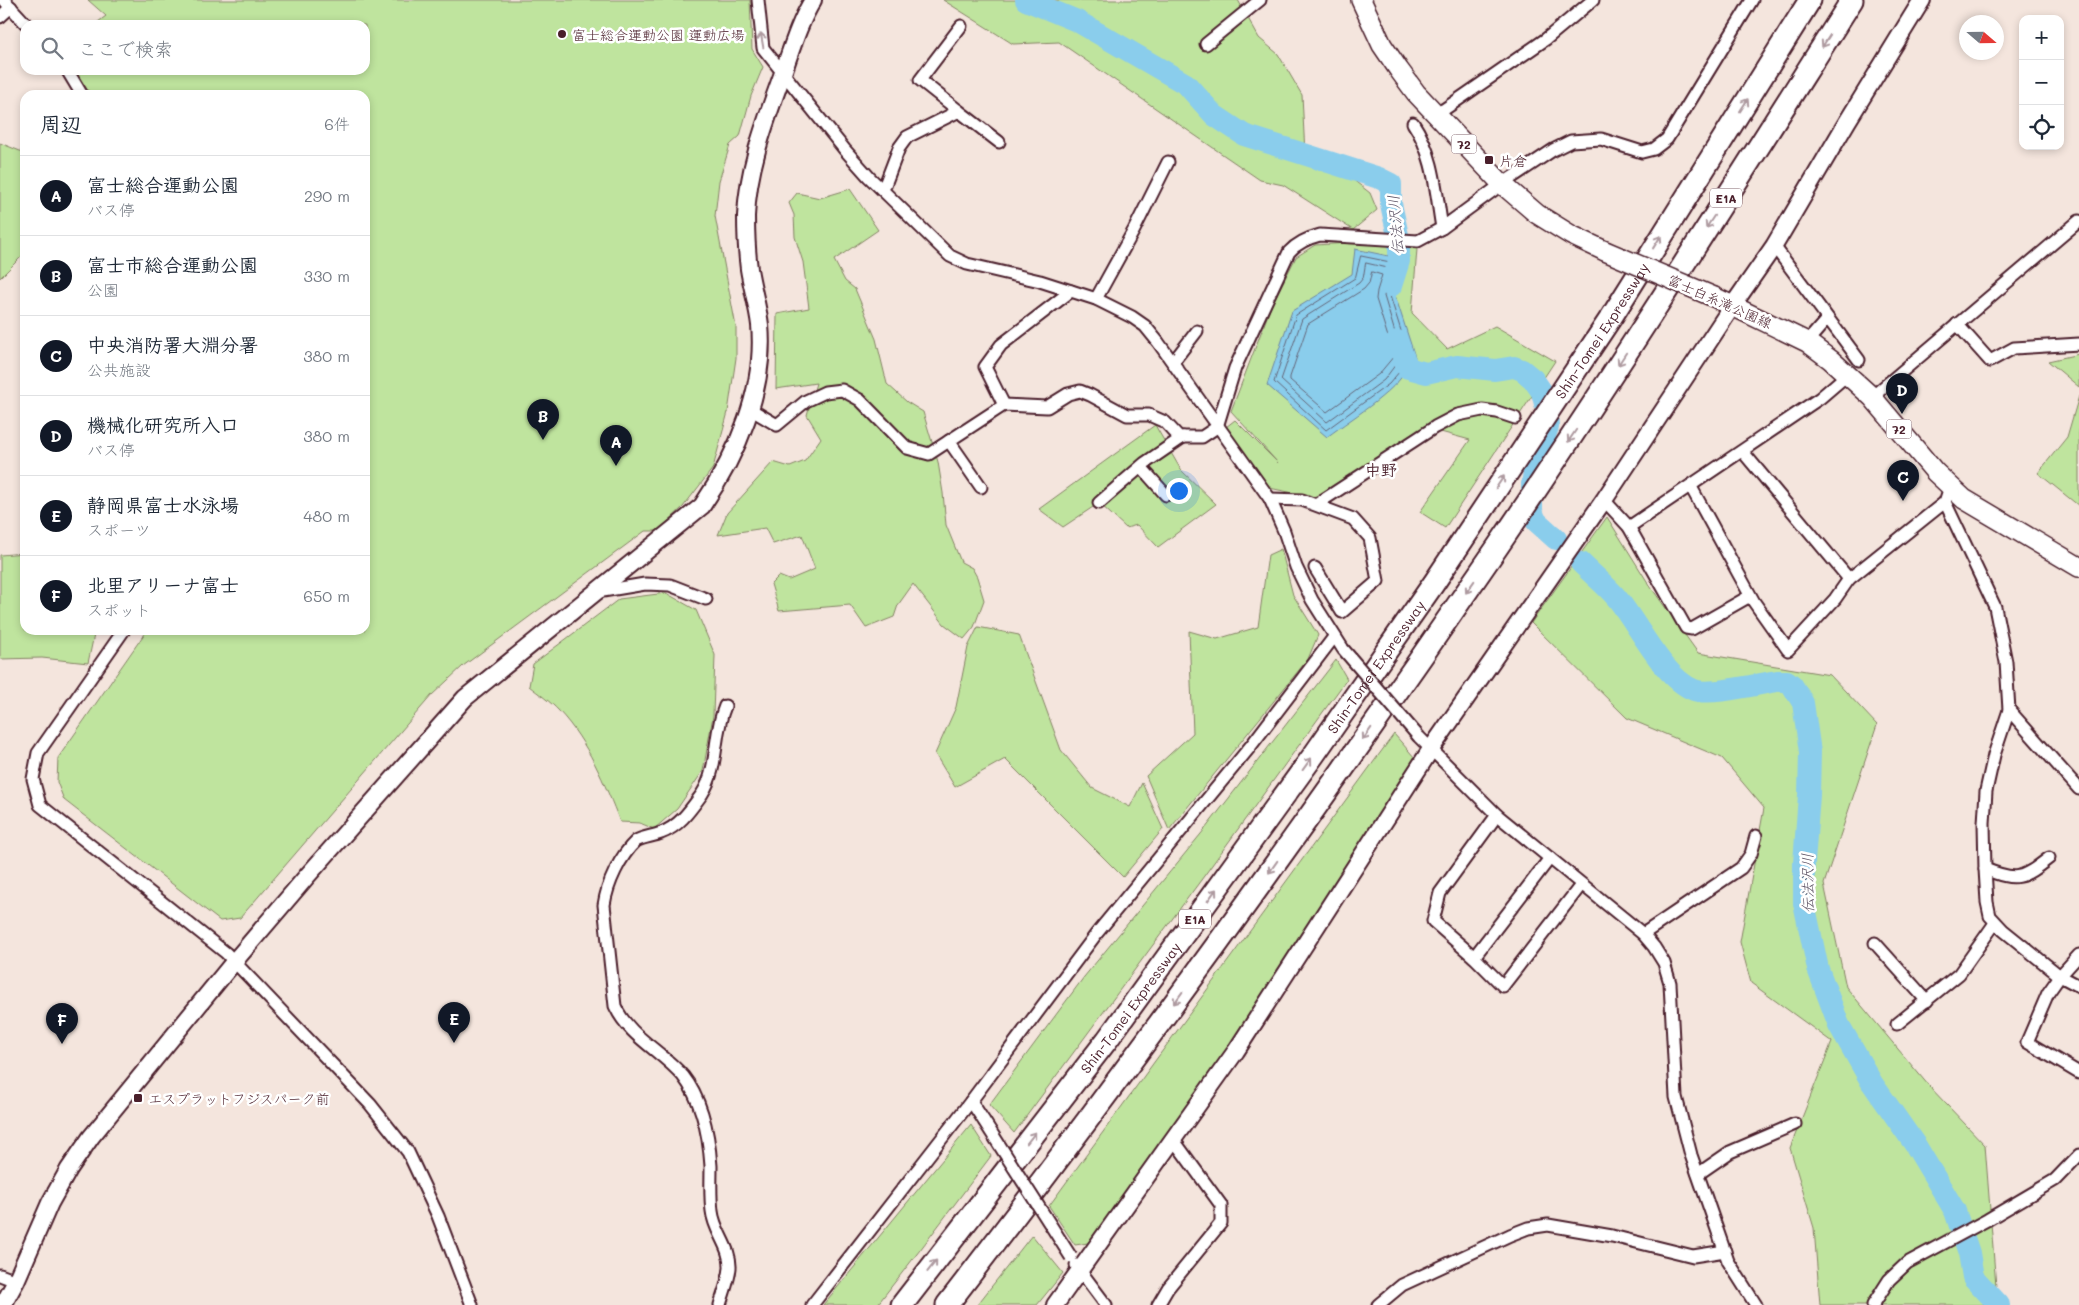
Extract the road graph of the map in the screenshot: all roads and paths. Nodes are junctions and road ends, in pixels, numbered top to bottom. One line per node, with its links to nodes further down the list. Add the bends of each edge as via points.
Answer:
1 (758, 0): 15 (street, one-way to 1, via 763,48)
2 (813, 0): 15 (street)
3 (1260, 0): 14 (street)
4 (1361, 0): 19 (main road, 富士白糸滝公園線 / 72, via 1382,45)
5 (1593, 0): 19 (street, via 1546,39)
6 (1752, 0): 23 (street, via 1667,139 1654,149 1642,152 1601,139 1571,141)
7 (1810, 0): 98 (highway, Shin-Tomei Expressway / E1A, one-way to 7, via 1107,1040 1313,756 1617,307)
8 (1852, 0): 99 (highway, E1A, one-way to 99, via 1498,547 1253,896)
9 (1922, 0): 27 (street)
10 (7, 4): 11 (street); 12 (street)
11 (0, 17)
12 (22, 20)
13 (961, 26): 18 (street, via 920,80)
14 (1206, 44)
15 (783, 73): 24 (street, via 845,150); 40 (street, via 751,173 746,217 749,270 760,325 760,353)
16 (71, 75): 17 (street)
17 (79, 90)
18 (959, 111): 21 (street); 24 (street, via 907,137 899,148)
19 (1436, 114): 23 (main road, 富士白糸滝公園線 / 72)
20 (1413, 122): 26 (street, via 1433,167)
21 (999, 142)
22 (1168, 162): 29 (street)
23 (1502, 184): 26 (street); 30 (main road, 富士白糸滝公園線 / 72, bridge, via 1537,214 1571,235)
24 (883, 190): 28 (street, via 950,256 968,264)
25 (2079, 221): 32 (street)
26 (1442, 228): 42 (street, via 1418,241 1320,235 1305,239 1288,252 1234,368)
27 (1774, 246): 30 (street); 31 (street)
28 (1071, 291): 29 (street); 39 (street, via 1001,345 985,367)
29 (1096, 299): 36 (street, via 1145,326)
30 (1733, 305): 34 (main road, 富士白糸滝公園線 / 72); 52 (street)
31 (1827, 319): 34 (street); 37 (street)
32 (1957, 324): 35 (street, via 1990,361 2014,348); 38 (street)
33 (1197, 331): 36 (street)
34 (1807, 342): 37 (main road, 富士白糸滝公園線 / 72)
35 (2079, 344)
36 (1173, 362): 42 (street)
37 (1853, 367): 38 (main road, 富士白糸滝公園線 / 72); 45 (street, via 1820,398)
38 (1872, 397): 49 (main road, 富士白糸滝公園線 / 72, via 1934,472)
39 (1004, 405): 43 (street, via 1046,407 1068,394 1080,392 1127,415 1148,415 1165,422 1178,437); 44 (street)
40 (750, 409): 44 (street, via 777,425 806,401 825,392 842,390 860,400 907,448 929,454); 59 (street, via 721,478 702,506)
41 (1515, 418): 54 (street, via 1482,410 1458,415)
42 (1217, 427): 43 (street, via 1202,437); 51 (street)
43 (1184, 437): 46 (street)
44 (949, 441): 47 (street)
45 (1743, 452): 48 (street); 58 (street)
46 (1141, 467): 50 (street); 53 (street)
47 (981, 487)
48 (1691, 487): 55 (street); 60 (street)
49 (1947, 494): 56 (main road, 富士白糸滝公園線 / 72, via 1964,499); 58 (street); 65 (street, via 1995,606 2006,662)
50 (1166, 495)
51 (1270, 499): 54 (street); 63 (street, via 1296,567)
52 (1604, 500): 55 (street); 66 (street)
53 (1099, 503)
54 (1317, 504): 57 (street, via 1354,519 1370,538 1378,581 1342,612)
55 (1629, 527): 60 (street, via 1686,628 1692,629)
56 (2079, 567)
57 (1315, 568)
58 (1848, 579): 60 (street, via 1788,650)
59 (596, 592): 61 (street, via 646,584 670,584); 79 (street, via 465,698)
60 (1750, 596)
61 (706, 599)
62 (121, 635): 79 (street, via 38,753 33,779 40,805 226,953)
63 (1334, 637): 66 (street, bridge); 85 (street, via 1250,746 1097,933)
64 (725, 706): 96 (street, via 717,732 714,766 703,792 684,819 665,832 637,840 606,889 604,905 615,1006 620,1017 684,1077 699,1104 709,1141 712,1212 728,1252 730,1270)
65 (2009, 710): 67 (street); 72 (street, via 1986,791)
66 (1431, 749): 68 (street); 87 (street, via 1236,1051)
67 (2079, 789)
68 (1497, 815): 70 (street); 78 (street, via 1440,893 1433,921)
69 (1756, 836): 75 (street, via 1751,854 1741,868)
70 (1550, 858): 73 (street); 78 (street)
71 (2049, 858): 72 (street, via 2029,874 2015,878)
72 (1985, 869): 74 (street, via 1987,902)
73 (1581, 885): 75 (street); 78 (street, via 1503,986)
74 (1995, 923): 80 (street); 82 (street, via 1959,974)
75 (1643, 934): 89 (street, via 1664,962 1670,983 1676,1097)
76 (1875, 943): 82 (street)
77 (2079, 955): 80 (street)
78 (1474, 957)
79 (233, 962): 93 (street, via 73,1163 50,1203); 95 (street, via 370,1104 408,1152 438,1216)
80 (2060, 976): 81 (street); 84 (street, via 2048,993 2027,1042)
81 (2079, 986)
82 (1927, 1001): 83 (street)
83 (1897, 1024)
84 (2079, 1073)
85 (972, 1102): 91 (street, bridge); 97 (street)
86 (1795, 1124): 89 (street, via 1730,1152)
87 (1173, 1139): 91 (street); 102 (street, via 1221,1205 1220,1223)
88 (2079, 1155): 105 (street, via 2055,1180 1907,1263 1889,1280)
89 (1698, 1174): 90 (street)
90 (1725, 1251): 103 (street, via 1693,1256 1612,1236 1548,1225 1528,1228 1402,1285); 104 (street)
91 (1080, 1272): 100 (street); 101 (street)
92 (0, 1275): 93 (street)
93 (16, 1281): 94 (street)
94 (3, 1305)
95 (472, 1305)
96 (720, 1305)
97 (812, 1305)
98 (902, 1305)
99 (947, 1305)
100 (1055, 1305)
101 (1106, 1305)
102 (1158, 1305)
103 (1378, 1305)
104 (1756, 1305)
105 (1873, 1305)

